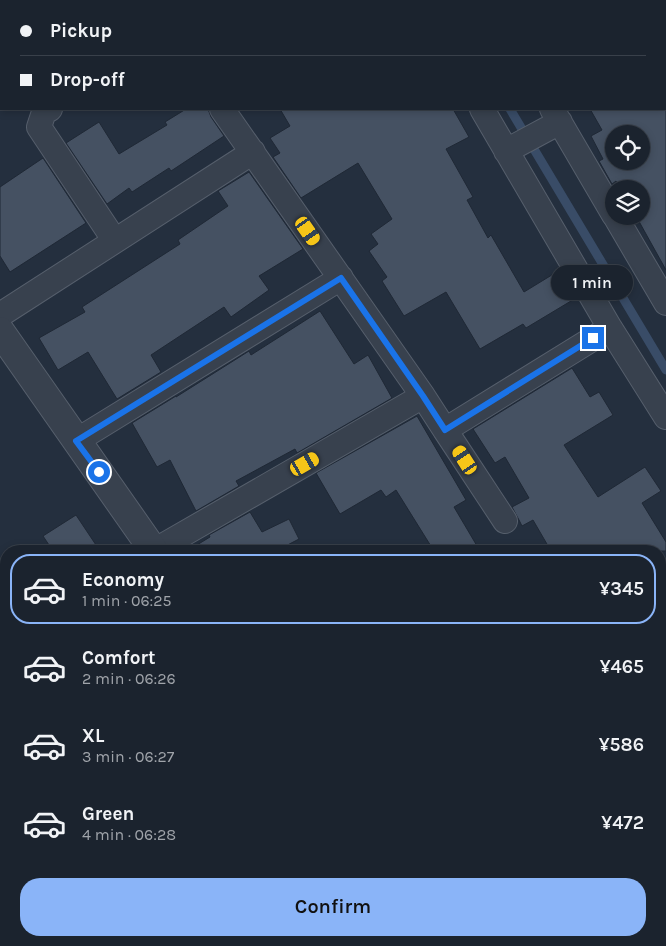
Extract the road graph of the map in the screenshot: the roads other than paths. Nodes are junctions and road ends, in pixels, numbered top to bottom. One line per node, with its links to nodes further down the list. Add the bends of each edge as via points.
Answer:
1 (48, 110): 9 (street, via 44,112 40,127)
2 (223, 110): 6 (street)
3 (483, 110): 5 (street)
4 (552, 120): 5 (street); 7 (street)
5 (509, 150): 13 (street)
6 (253, 152): 9 (street); 10 (street)
7 (605, 202)
8 (619, 225): 11 (street)
9 (116, 240): 12 (street)
10 (341, 278): 15 (street); 18 (street)
11 (666, 303)
12 (0, 315)
13 (610, 328): 16 (street); 17 (street)
14 (0, 331): 18 (street)
15 (423, 396): 17 (street); 21 (street)
16 (666, 417)
17 (445, 430): 19 (street)
18 (76, 441): 20 (street)
19 (504, 521)
20 (150, 545)
21 (164, 545)

